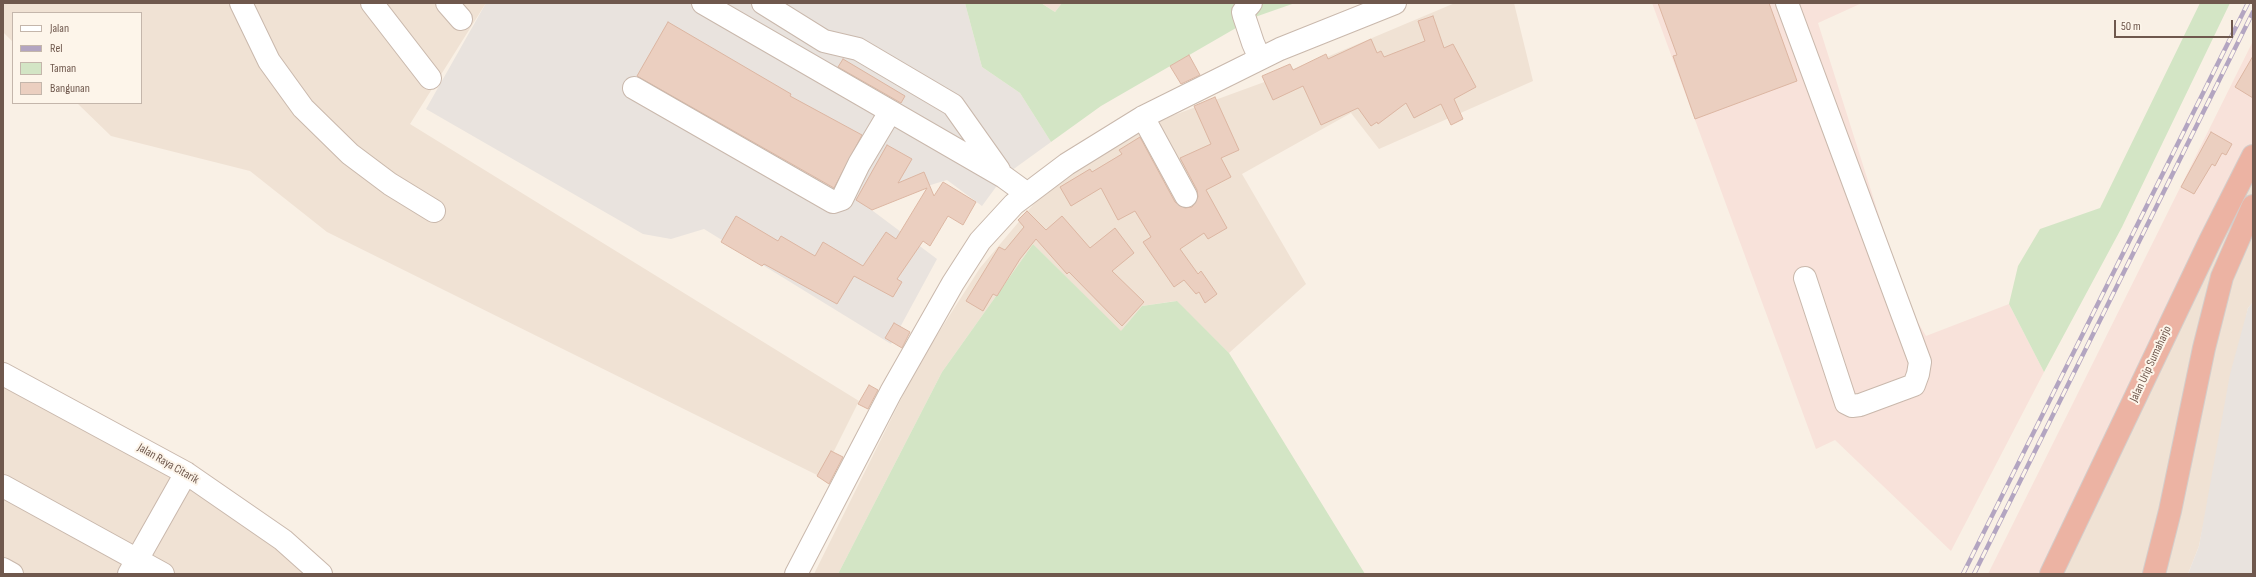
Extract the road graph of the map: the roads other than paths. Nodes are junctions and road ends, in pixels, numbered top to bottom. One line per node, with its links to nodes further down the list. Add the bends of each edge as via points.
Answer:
1 (241, 3): 18 (street, via 268,61 303,108 350,154 390,184)
2 (372, 3): 9 (street)
3 (703, 3): 11 (street)
4 (763, 3): 14 (street, via 824,41 858,49 953,105)
5 (1251, 3): 8 (street, via 1244,16)
6 (1395, 3): 8 (street)
7 (1787, 3): 19 (street, via 1920,362 1914,385 1860,405 1852,406 1846,403)
8 (1260, 59): 12 (street)
9 (430, 78)
10 (634, 88): 11 (street, via 833,202 842,199 859,164)
11 (890, 112): 14 (street)
12 (1143, 117): 15 (street, via 1099,143); 16 (street)
13 (2253, 156): 29 (highway, Jalan Urip Sumaharjo)
14 (1004, 177): 15 (street)
15 (1026, 193): 28 (street, via 980,241 953,283 888,399)
16 (1186, 196)
17 (2253, 206): 30 (highway, via 2222,277)
18 (434, 211)
19 (1805, 278)
20 (3, 374): 21 (street, Jalan Raya Citarik)
21 (186, 473): 23 (street); 27 (street, Jalan Raya Citarik, via 283,540)
22 (3, 486): 23 (street)
23 (133, 567): 26 (street)
24 (3, 569): 25 (street)
25 (12, 574)
26 (163, 574)
27 (321, 574)
28 (796, 574)
29 (2051, 574)
30 (2154, 574)

